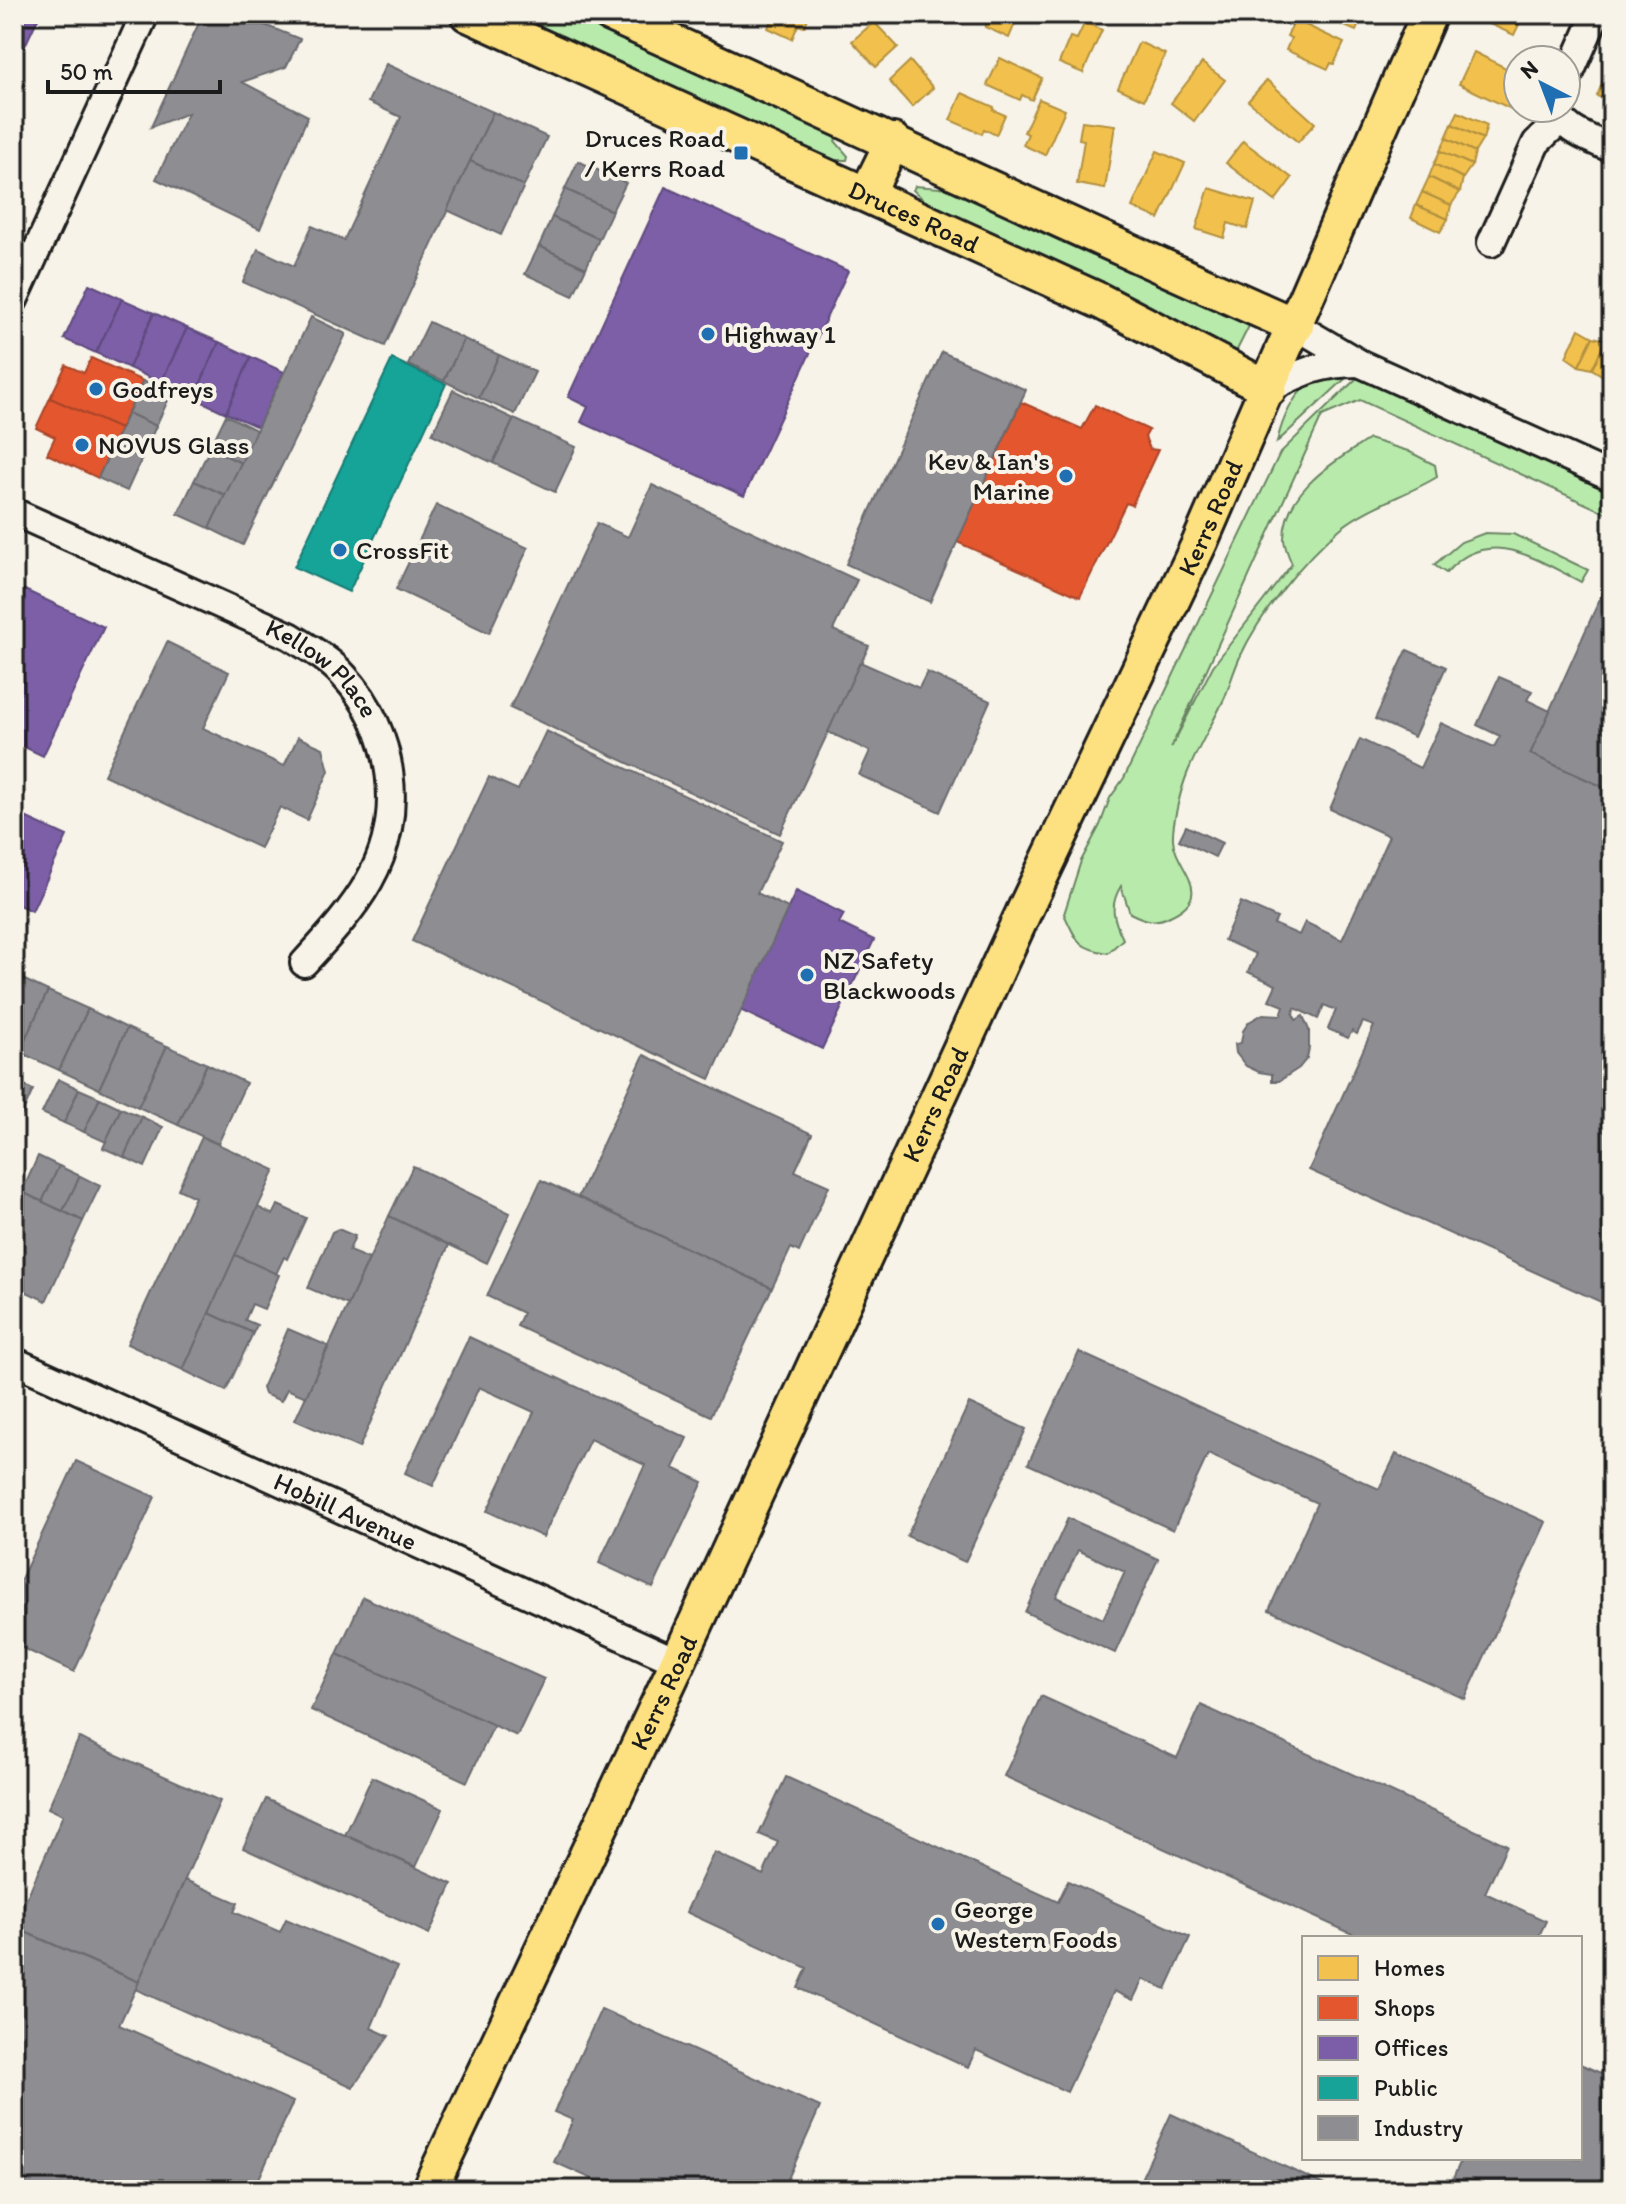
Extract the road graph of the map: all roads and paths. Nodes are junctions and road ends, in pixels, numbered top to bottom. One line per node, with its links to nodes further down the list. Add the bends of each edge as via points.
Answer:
1 (145, 14): 13 (street)
2 (468, 14): 11 (main road, Druces Road)
3 (610, 14): 9 (main road)
4 (1429, 14): 14 (main road, Kerrs Road)
5 (1596, 14): 6 (street)
6 (1582, 46)
7 (1551, 124): 12 (street, via 1536,143)
8 (1570, 124): 10 (street)
9 (893, 141): 11 (main road); 14 (main road)
10 (1612, 149)
11 (867, 194): 16 (main road, Druces Road, via 1100,301)
12 (1491, 243)
13 (14, 300)
14 (1296, 326): 15 (street); 16 (main road, Kerrs Road)
15 (1359, 363): 16 (street, via 1308,369); 17 (street)
16 (1269, 389): 21 (main road, Kerrs Road)
17 (1612, 477)
18 (14, 512): 19 (street, Kellow Place, via 290,636 321,655 362,698 389,763 390,827 370,880)
19 (304, 963)
20 (14, 1361): 21 (street, Hobill Avenue)
21 (678, 1662): 22 (main road, Kerrs Road)
22 (429, 2190)

